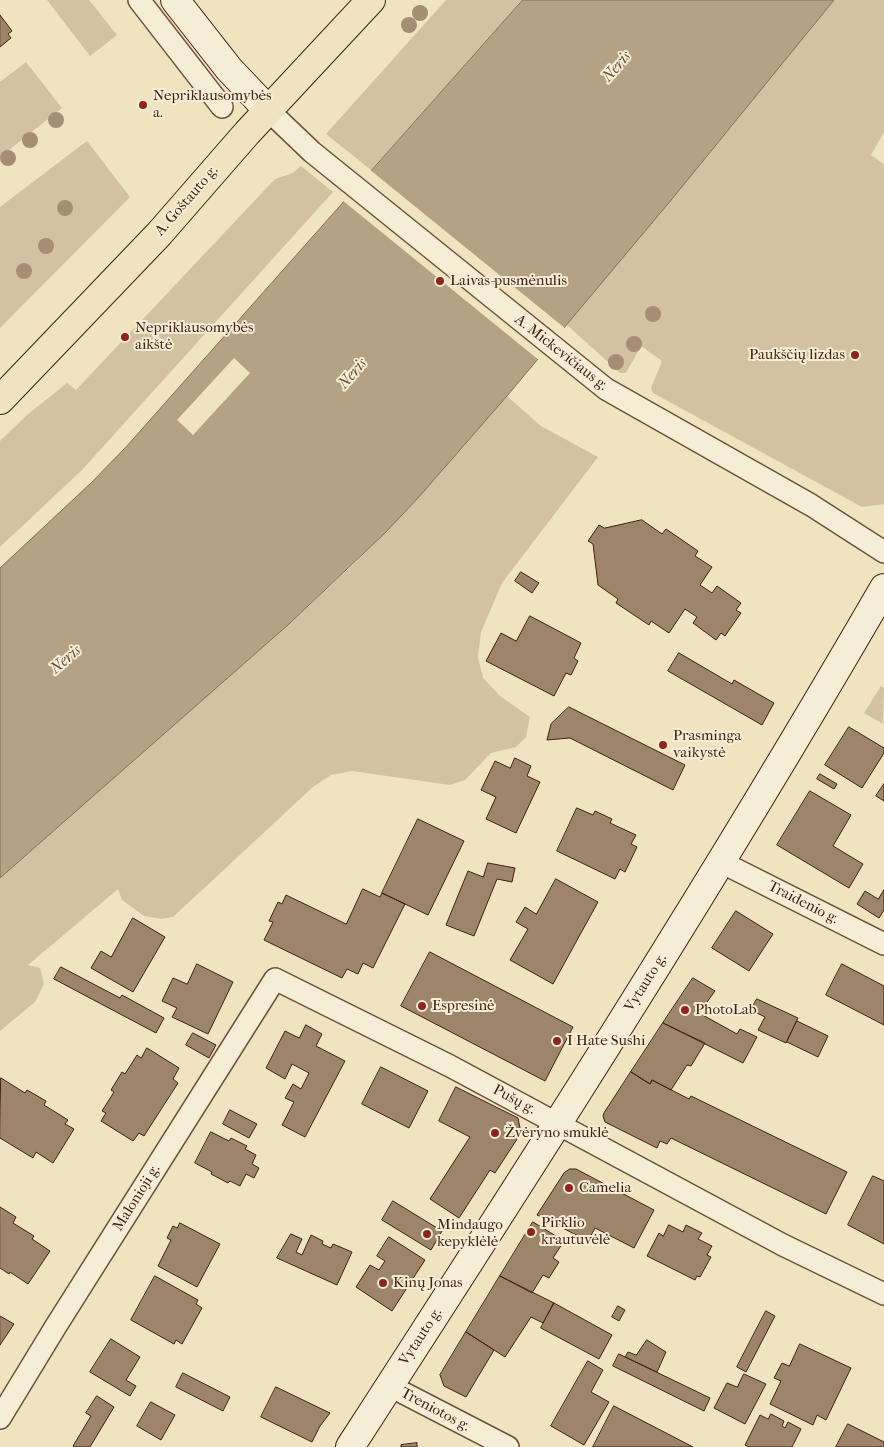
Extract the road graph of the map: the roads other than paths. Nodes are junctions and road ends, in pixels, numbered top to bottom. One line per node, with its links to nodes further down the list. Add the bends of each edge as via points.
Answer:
1 (139, 0): 4 (street)
2 (175, 0): 5 (street, via 229,69)
3 (371, 0): 5 (main road, A. Goštauto g.)
4 (222, 107)
5 (268, 110): 6 (main road, A. Goštauto g., via 159,234); 7 (street, A. Mickevičiaus g., via 312,152 606,390 811,505)
6 (0, 400)
7 (884, 552)
8 (884, 588): 9 (street, Vytauto g.)
9 (722, 862): 10 (street, Traidenio g.); 12 (street, Vytauto g.)
10 (884, 944)
11 (275, 979): 12 (street, Pušų g.); 15 (street, Malonioji g.)
12 (558, 1123): 13 (street, Pušų g., via 783,1245); 14 (street, Vytauto g.)
13 (884, 1294)
14 (390, 1386): 16 (street, Vytauto g.); 17 (street, Treniotos g.)
15 (0, 1418)
16 (350, 1447)
17 (508, 1447)

